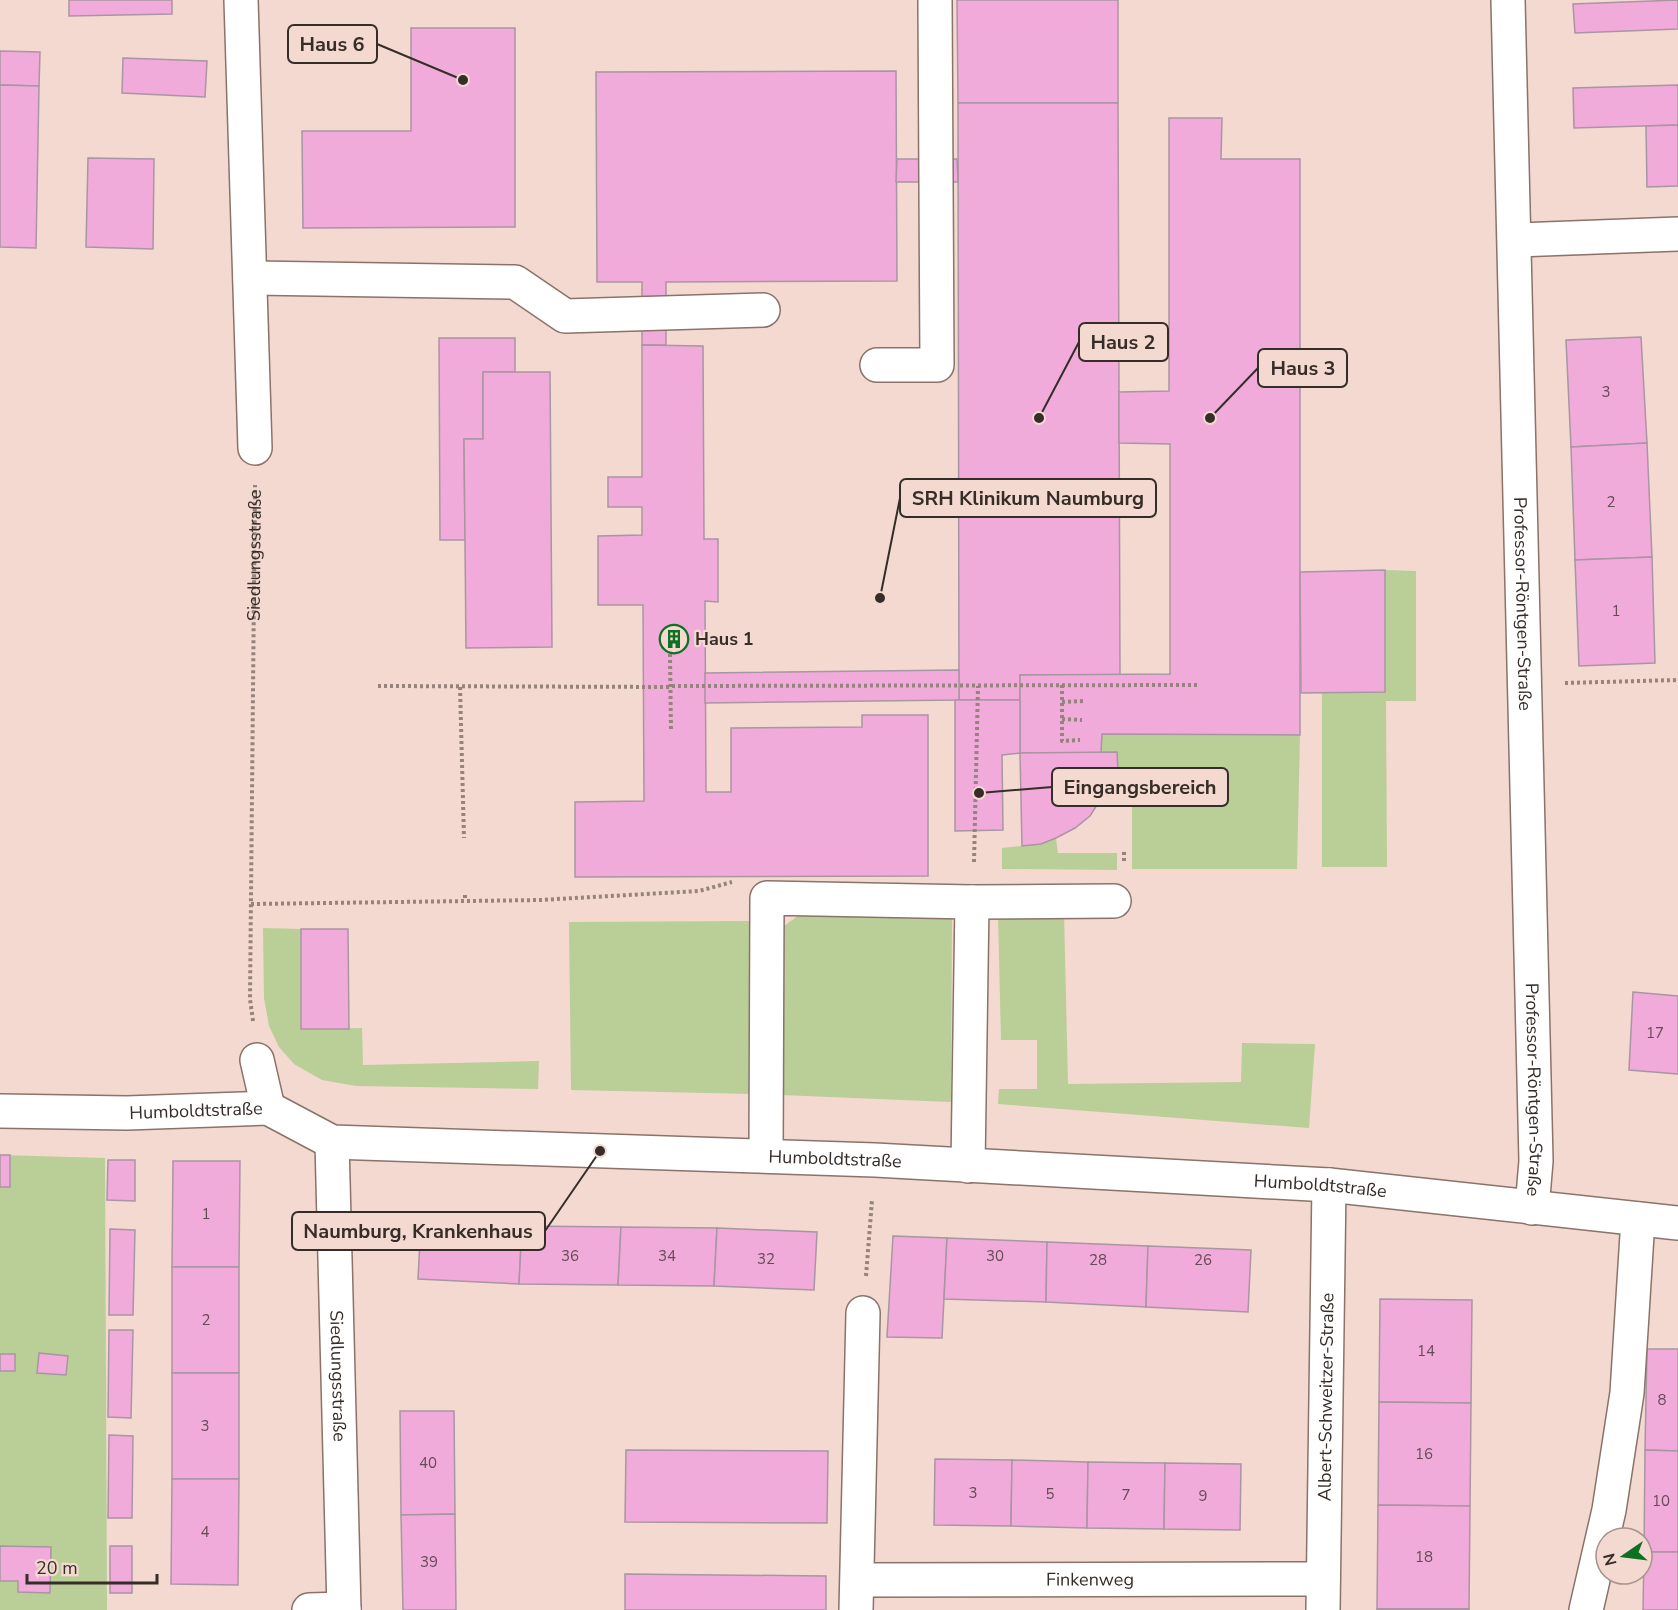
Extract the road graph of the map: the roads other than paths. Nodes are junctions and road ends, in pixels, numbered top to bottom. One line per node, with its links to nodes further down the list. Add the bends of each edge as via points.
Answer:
1 (241, 0): 6 (street)
2 (935, 0): 8 (street, via 937,365)
3 (1508, 0): 5 (street, Professor-Röntgen-Straße)
4 (1678, 234): 5 (street)
5 (1515, 240): 19 (street, Professor-Röntgen-Straße, via 1536,1161)
6 (250, 278): 7 (street, via 515,282 565,316); 9 (street)
7 (763, 310)
8 (878, 365)
9 (255, 448)
10 (1119, 886): 11 (street)
11 (972, 902): 16 (street, via 766,898); 17 (street)
12 (257, 1060): 13 (street)
13 (268, 1108): 14 (street, Humboldtstraße, via 127,1113); 15 (street, Humboldtstraße)
14 (0, 1111)
15 (332, 1142): 16 (street, Humboldtstraße); 25 (street, Siedlungsstraße)
16 (766, 1155): 17 (street, Humboldtstraße)
17 (968, 1166): 18 (street, Humboldtstraße)
18 (1329, 1185): 19 (street, Humboldtstraße); 24 (street, Albert-Schweitzer-Straße)
19 (1532, 1208): 20 (street, Humboldtstraße)
20 (1638, 1219): 21 (street, Humboldtstraße); 27 (street, via 1627,1393 1609,1510)
21 (1678, 1223)
22 (863, 1313): 23 (street, Finkenweg)
23 (857, 1595): 24 (street, Finkenweg)
24 (1323, 1595)
25 (344, 1609): 26 (street, Siedlungsstraße)
26 (309, 1610)
27 (1586, 1610)

